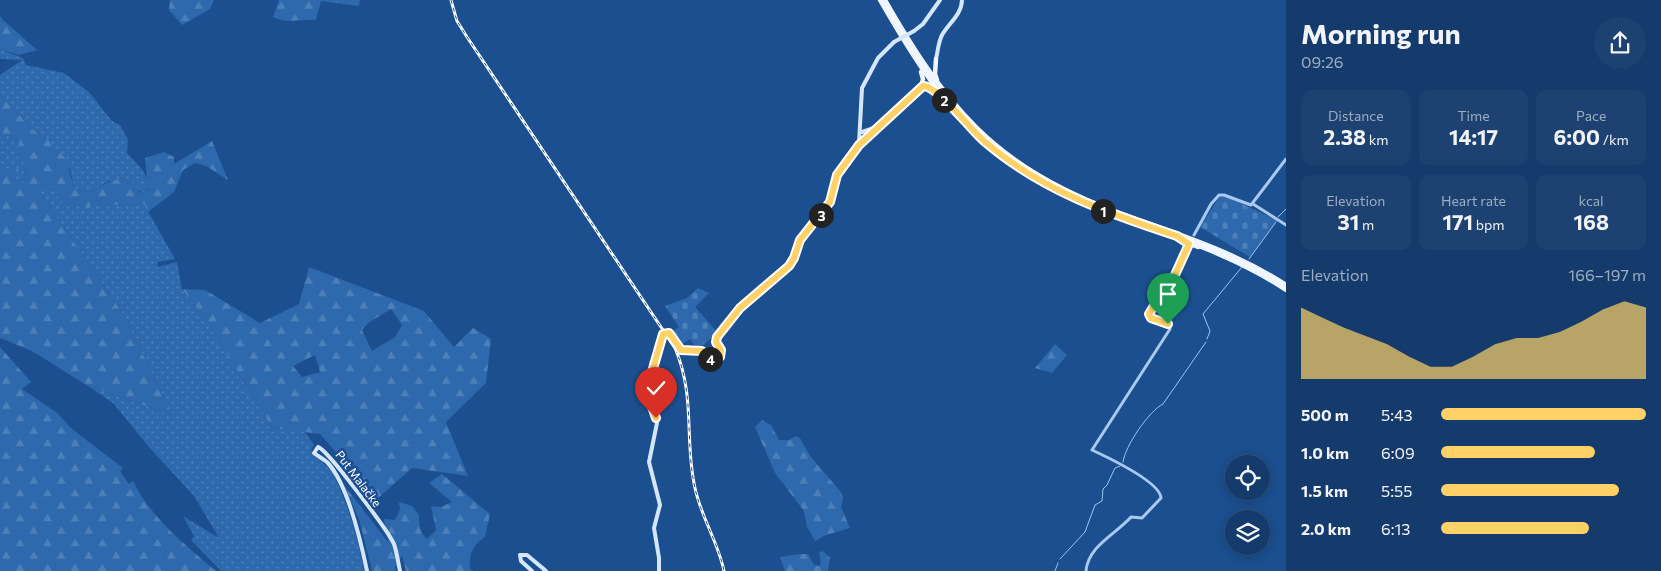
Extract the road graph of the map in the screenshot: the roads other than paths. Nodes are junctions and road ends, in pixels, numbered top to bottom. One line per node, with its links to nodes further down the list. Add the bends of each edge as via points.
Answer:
1 (880, 0): 7 (main road)
2 (885, 0): 5 (main road)
3 (940, 0): 10 (main road, bridge, via 923,24 894,42 878,58 862,88)
4 (961, 1): 6 (main road, via 961,10 942,37)
5 (916, 53): 6 (main road, via 928,65); 9 (main road)
6 (936, 59): 9 (main road, via 935,76)
7 (921, 68): 8 (main road); 9 (main road)
8 (921, 86): 9 (main road, via 929,86); 10 (main road, via 878,126)
9 (941, 93): 14 (main road, via 992,142 1032,171 1092,202); 16 (main road, via 982,140 1035,179 1088,205)
10 (863, 135): 26 (main road, via 837,175 830,202 800,240 789,266 740,308 717,337 720,357 711,360 702,351 681,350 668,332 661,337 648,391 657,423 649,462 660,505 654,528)
11 (1286, 158): 12 (street)
12 (1253, 204): 13 (street); 15 (street, via 1219,195)
13 (1286, 225)
14 (1163, 227): 15 (main road); 17 (main road)
15 (1194, 235): 17 (main road)
16 (1177, 236): 18 (main road); 19 (main road)
17 (1208, 243): 20 (main road)
18 (1189, 244): 19 (main road); 27 (street, via 1174,277 1149,314 1151,318 1168,324 1170,330 1092,450 1140,476 1159,492 1161,498 1142,518 1131,517 1103,540 1087,563)
19 (1202, 246): 21 (main road, via 1248,267)
20 (1286, 285)
21 (1286, 290)
22 (367, 571): 23 (main road, Put Malačke, via 356,522 334,472 314,453 318,447 342,471 390,537)
23 (400, 571)
24 (532, 571): 25 (main road, via 519,559 520,555 526,555)
25 (546, 571)
26 (659, 571)
27 (1086, 571)

